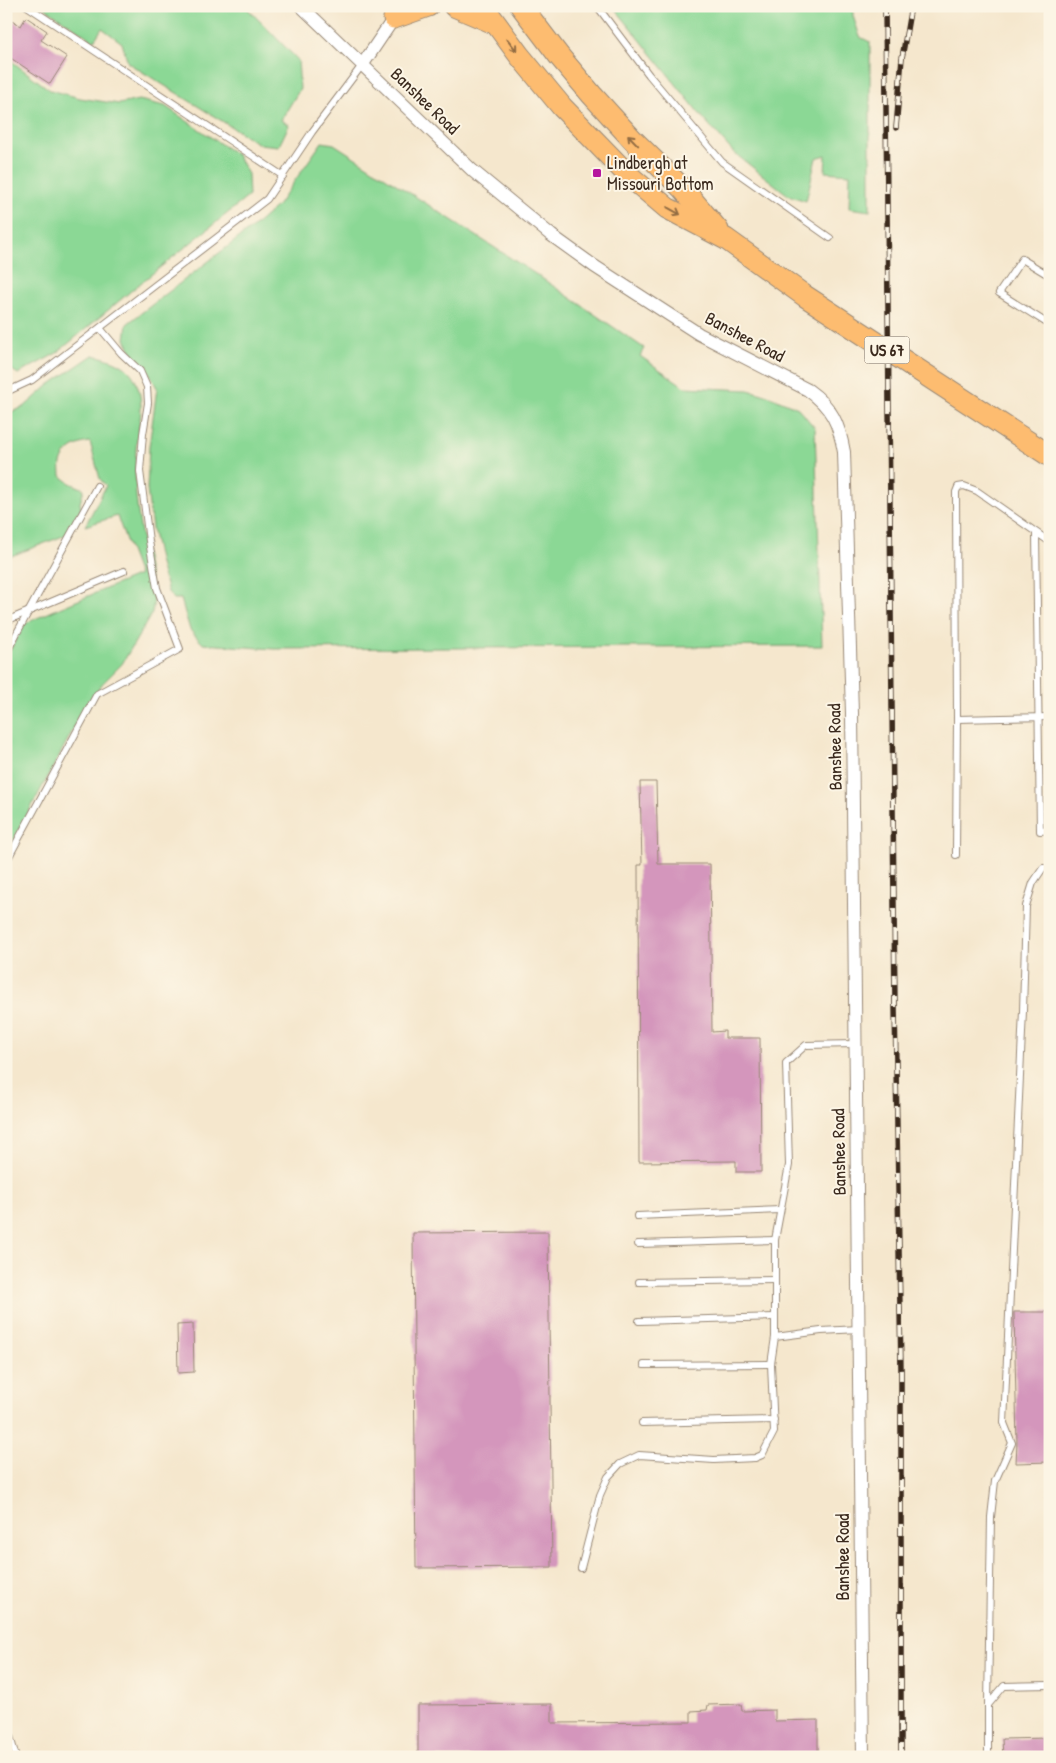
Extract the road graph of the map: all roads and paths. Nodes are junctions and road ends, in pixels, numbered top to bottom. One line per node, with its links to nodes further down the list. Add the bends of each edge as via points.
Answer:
1 (27, 6): 10 (lane)
2 (301, 6): 9 (street, Banshee Road)
3 (428, 6): 7 (highway)
4 (454, 6): 8 (highway)
5 (521, 6): 12 (highway, US 67, one-way to 5, via 682,188 592,95)
6 (597, 6): 11 (lane, via 649,75 722,162)
7 (398, 12): 9 (street)
8 (489, 15): 12 (highway, US 67, one-way to 12, via 562,107 627,174 667,208)
9 (363, 64): 10 (lane); 32 (street, Banshee Road, via 473,171 551,235 699,334 808,390 821,399 836,421 844,452 849,565)
10 (283, 176): 15 (lane, via 267,199)
11 (830, 238)
12 (726, 239): 17 (highway, US 67, via 805,296)
13 (1050, 276): 14 (lane, via 1022,258 999,293)
14 (1050, 325)
15 (100, 328): 16 (lane, via 32,380); 30 (lane, via 140,371 147,387 140,471 157,588 180,649 97,694)
16 (6, 392)
17 (1050, 456)
18 (96, 486): 22 (lane)
19 (1036, 533): 20 (lane); 26 (lane); 27 (lane, via 977,491 958,487)
20 (1050, 542)
21 (124, 571): 22 (lane)
22 (29, 612): 23 (lane); 24 (lane)
23 (6, 621)
24 (6, 654)
25 (1050, 717): 26 (lane)
26 (1037, 718): 27 (lane); 28 (lane, via 1040,831)
27 (957, 719): 29 (lane)
28 (1050, 830)
29 (956, 855)
30 (6, 862)
31 (1050, 868): 49 (lane, via 1043,868 1033,883 1026,906 1004,1423 1012,1443 995,1482 991,1517)
32 (855, 1044): 33 (lane, via 806,1045 786,1063 789,1165); 41 (street, Banshee Road)
33 (780, 1210): 34 (lane); 35 (lane)
34 (637, 1216)
35 (775, 1240): 36 (lane); 37 (lane)
36 (638, 1244)
37 (775, 1280): 38 (lane); 39 (lane)
38 (639, 1282)
39 (776, 1317): 40 (lane); 42 (lane)
40 (639, 1321)
41 (859, 1329): 42 (lane); 52 (street, Banshee Road)
42 (775, 1336): 43 (lane)
43 (772, 1364): 44 (lane); 45 (lane)
44 (644, 1365)
45 (774, 1420): 46 (lane); 47 (lane, via 774,1432 767,1448 755,1458 714,1460 639,1455 620,1464 608,1477 600,1495)
46 (642, 1423)
47 (581, 1568)
48 (1050, 1685): 49 (lane, via 1004,1686)
49 (988, 1705): 53 (lane)
50 (7, 1726): 51 (lane)
51 (16, 1757)
52 (863, 1757)
53 (988, 1757)

